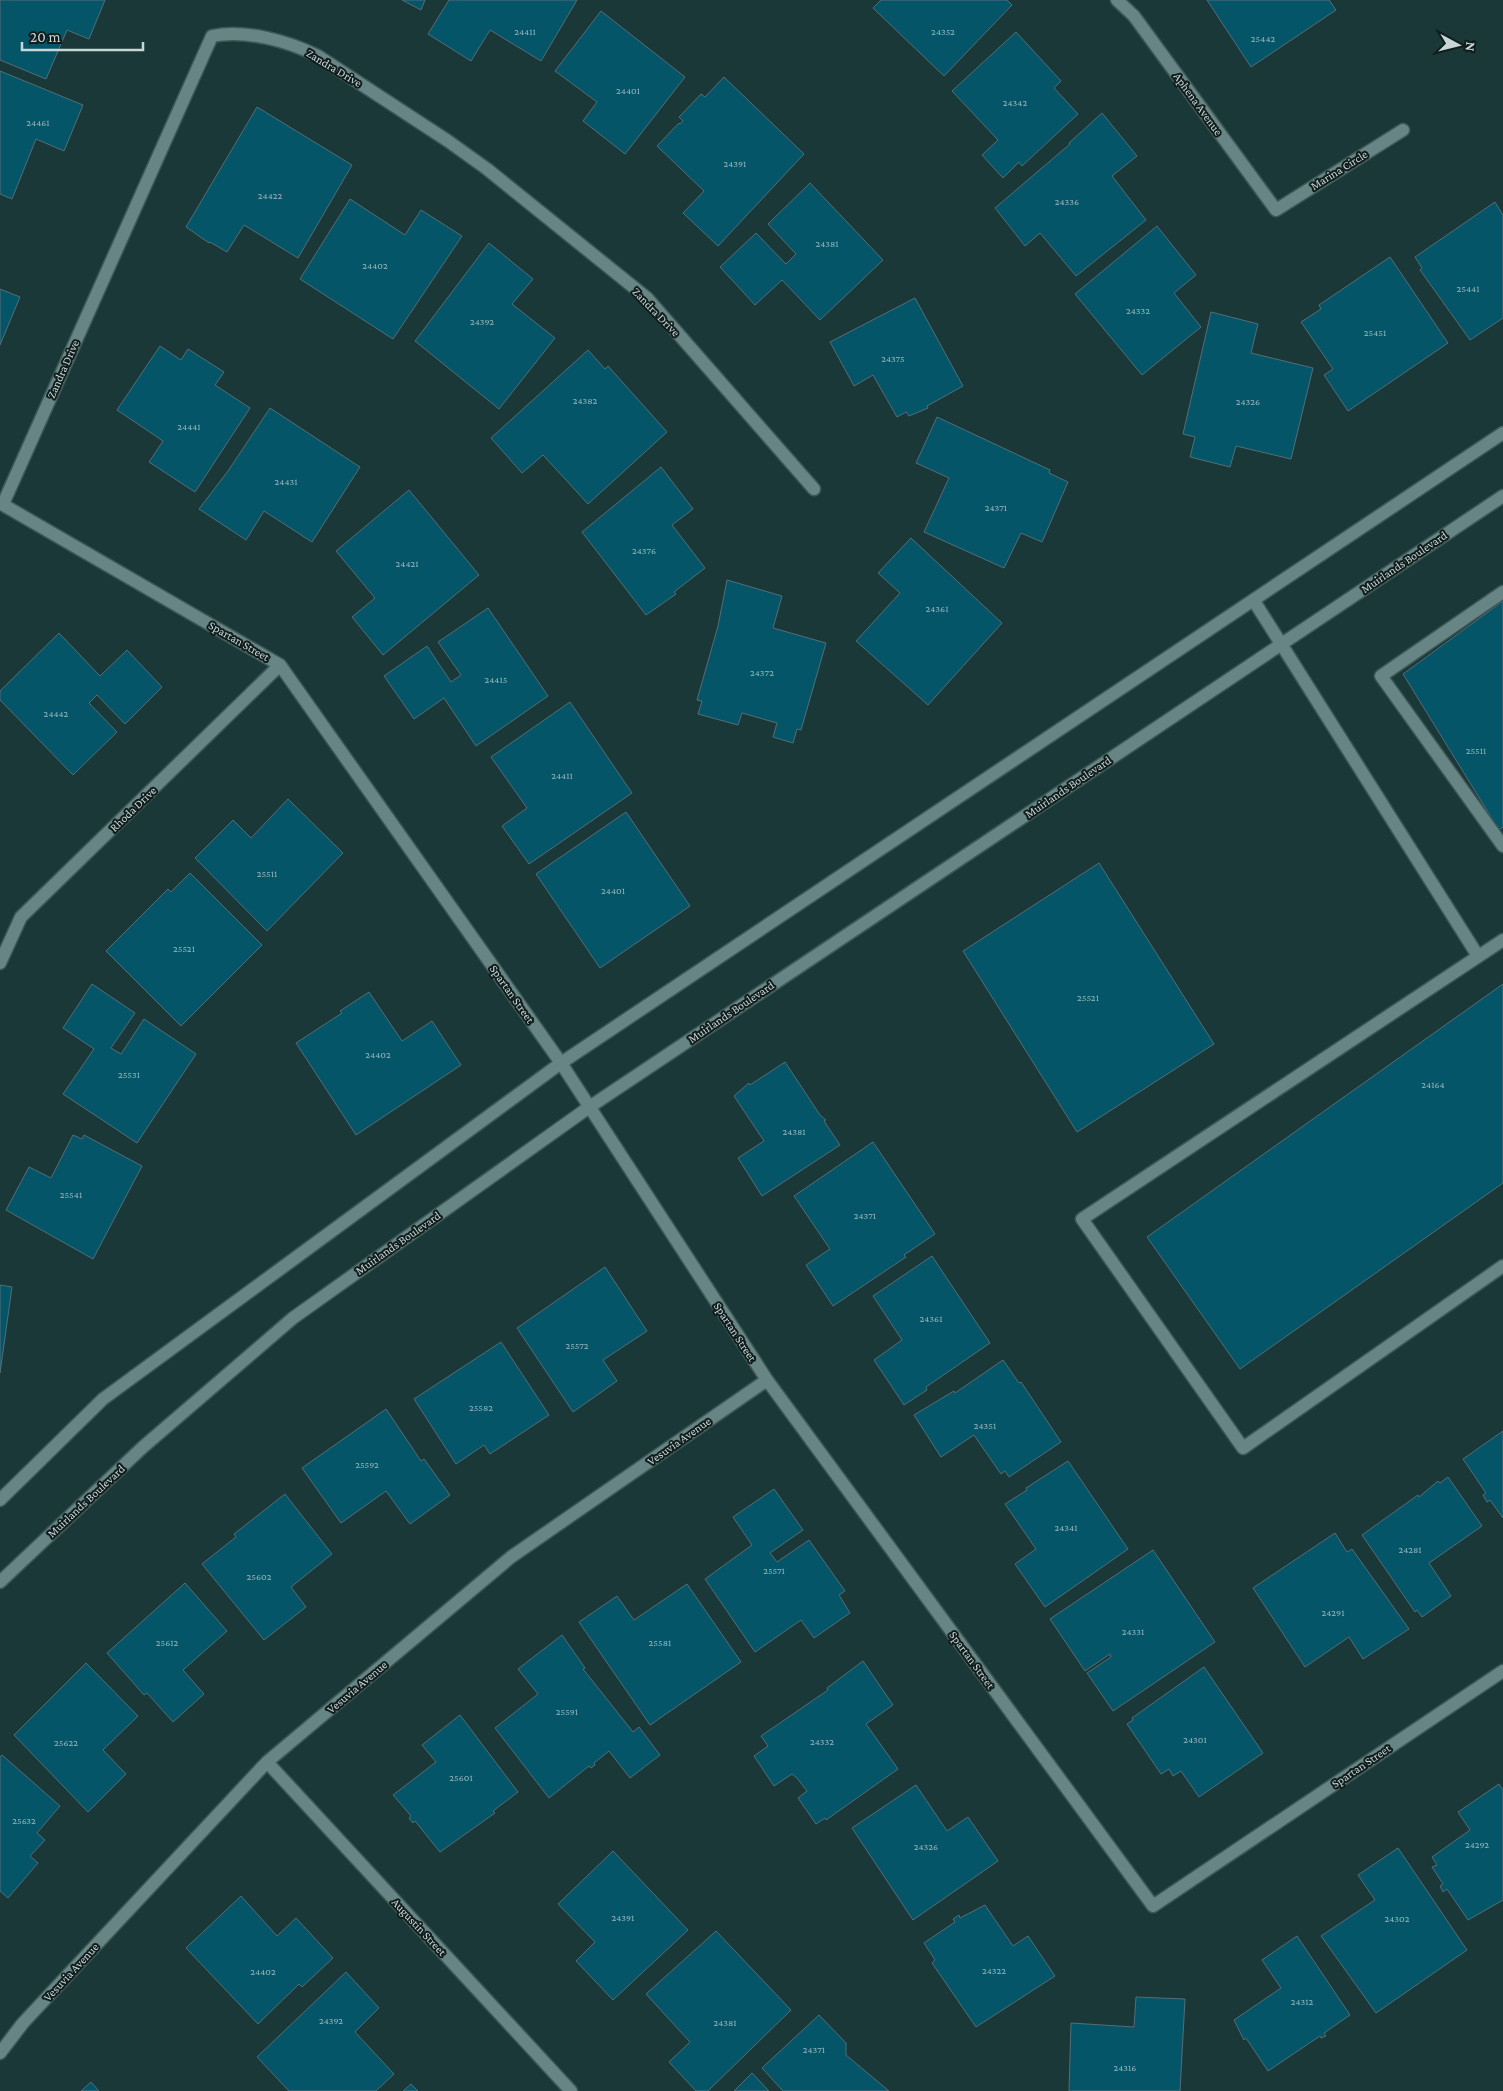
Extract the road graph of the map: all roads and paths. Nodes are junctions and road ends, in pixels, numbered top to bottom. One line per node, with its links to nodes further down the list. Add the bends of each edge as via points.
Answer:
1 (1117, 0): 3 (street, Aphena Avenue, via 1134,16)
2 (1403, 130): 3 (street, Marina Circle)
3 (1276, 210)
4 (1503, 433): 9 (street)
5 (814, 489): 7 (street, Zandra Drive, via 647,298 487,169 318,56 267,39 226,33 212,36)
6 (1503, 496): 10 (street, Muirlands Boulevard)
7 (2, 504): 11 (street, Spartan Street)
8 (1503, 592): 12 (street, via 1381,676)
9 (1254, 601): 10 (street); 16 (street)
10 (1281, 644): 14 (street); 17 (street, Muirlands Boulevard)
11 (280, 665): 15 (street, Rhoda Drive, via 21,917); 16 (street, Spartan Street)
12 (1503, 846)
13 (1503, 940): 14 (street)
14 (1478, 956): 18 (street, via 1082,1219 1244,1448)
15 (0, 963)
16 (561, 1063): 17 (street, Spartan Street); 20 (street, via 103,1399)
17 (588, 1108): 19 (street, Spartan Street); 21 (street, Muirlands Boulevard, via 293,1318 143,1447)
18 (1503, 1266)
19 (767, 1380): 22 (street, Spartan Street, via 1153,1906); 23 (street, Vesuvia Avenue, via 511,1557)
20 (0, 1500)
21 (0, 1582)
22 (1503, 1671)
23 (267, 1762): 24 (street, Vesuvia Avenue, via 23,2023); 25 (street, Augustin Street)
24 (0, 2053)
25 (571, 2091)

